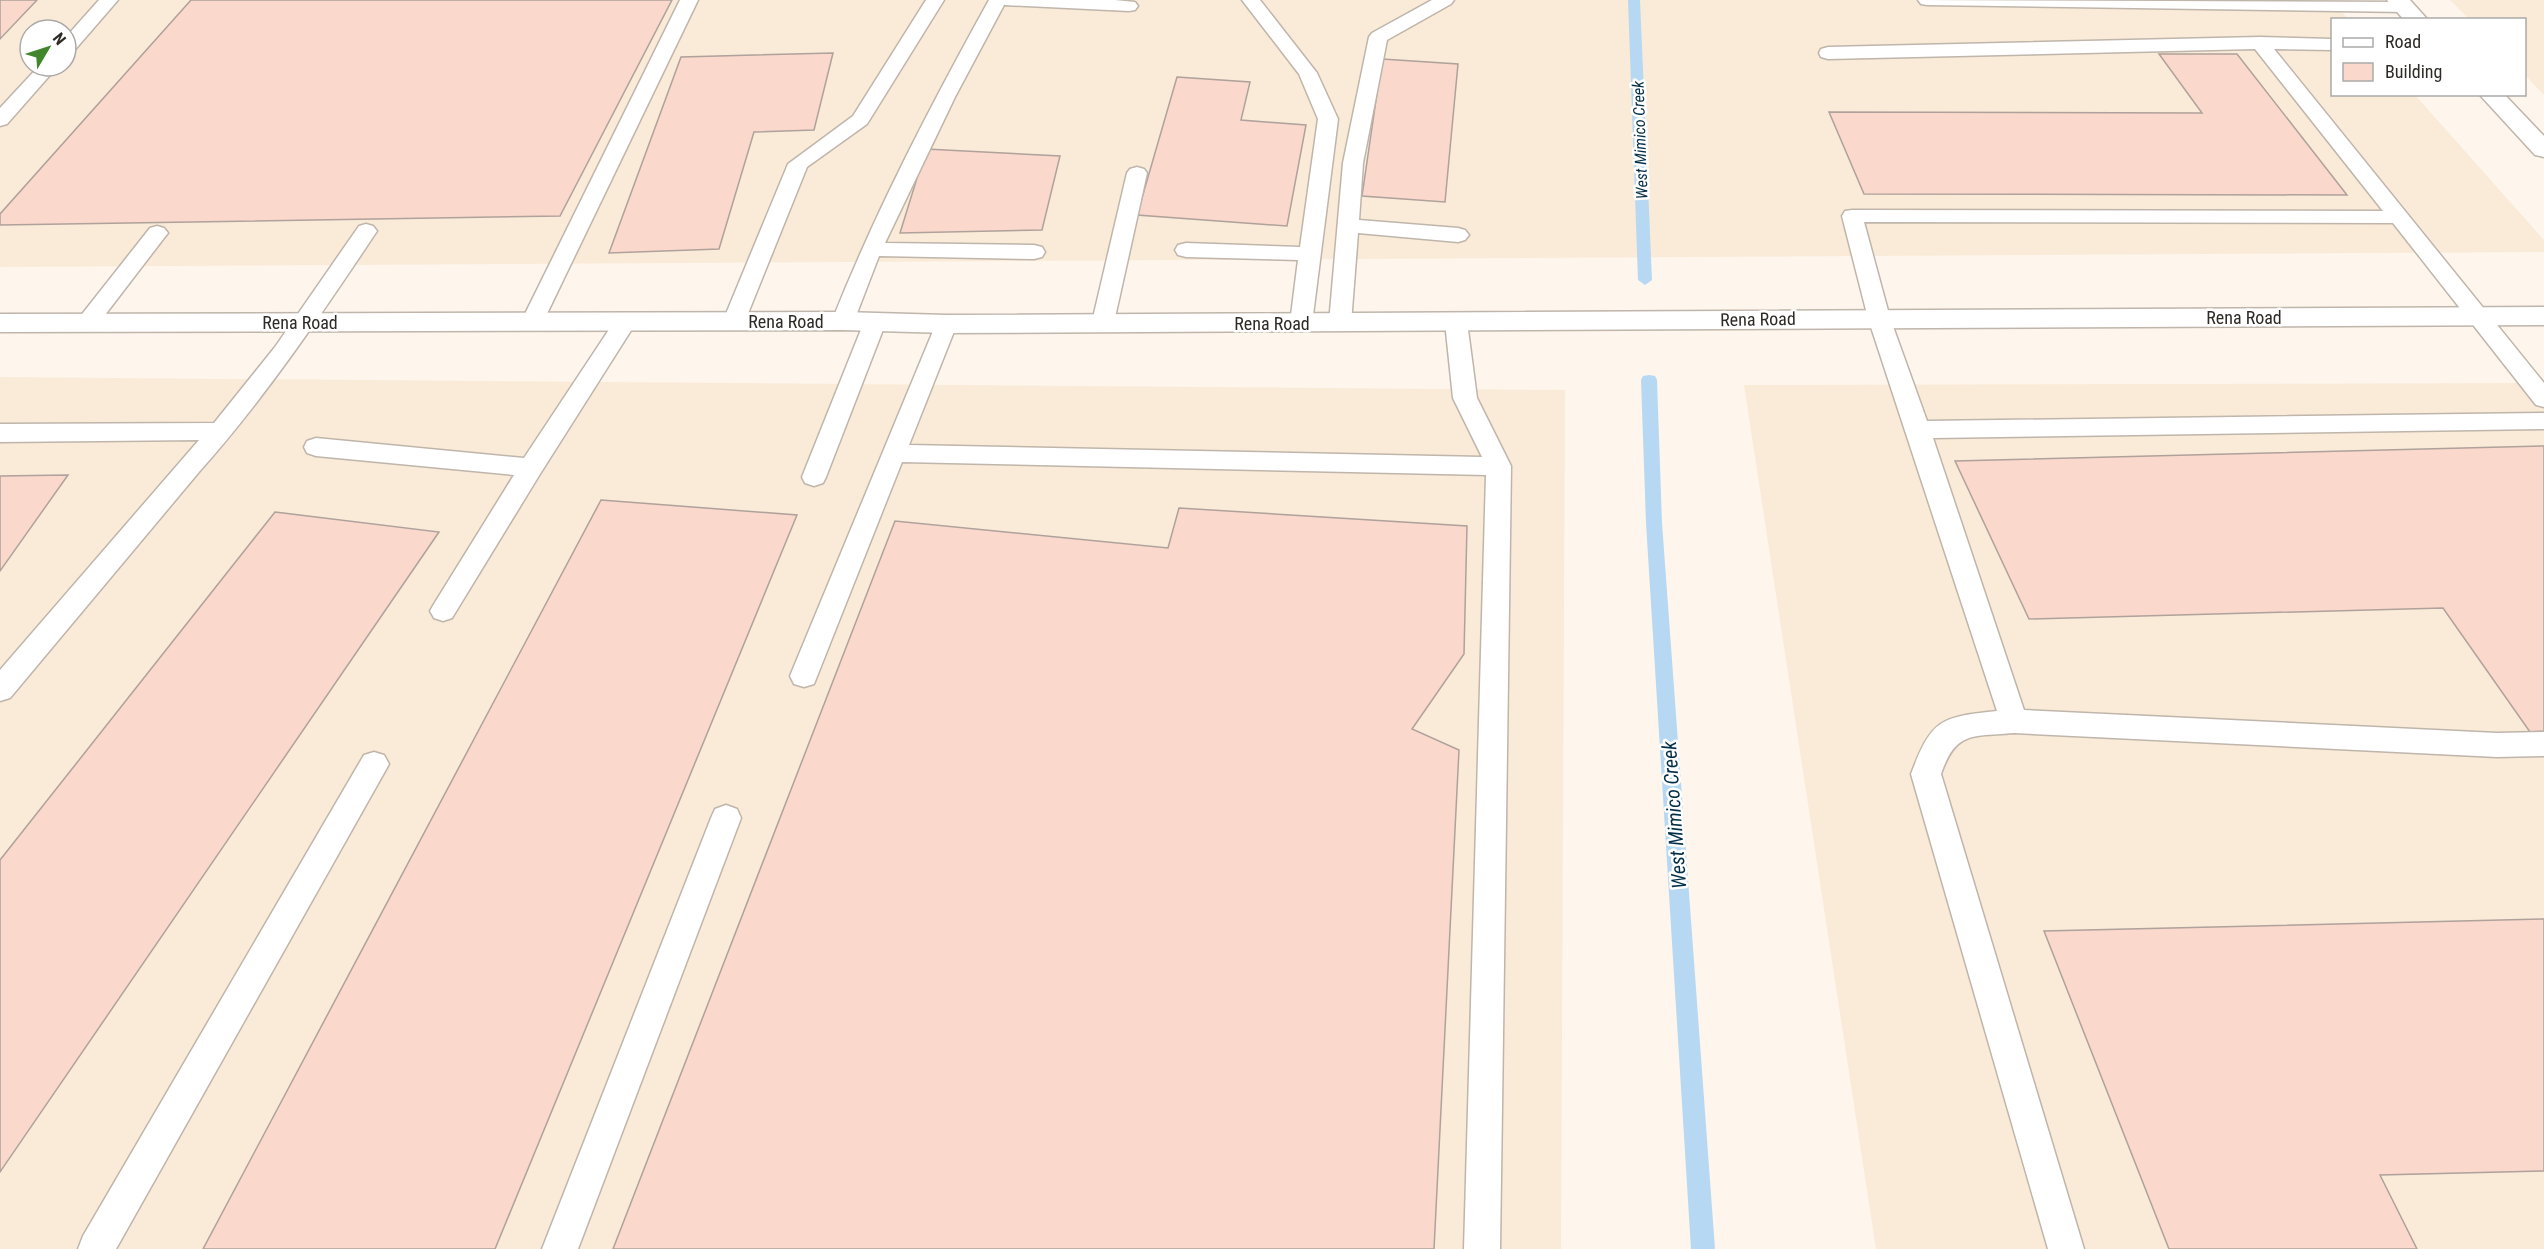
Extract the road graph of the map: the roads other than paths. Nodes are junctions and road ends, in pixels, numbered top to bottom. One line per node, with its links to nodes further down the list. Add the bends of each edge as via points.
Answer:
1 (110, 0): 10 (lane)
2 (689, 0): 35 (lane)
3 (935, 0): 32 (lane, via 860,120 798,164)
4 (1000, 0): 8 (lane); 24 (lane, via 945,97)
5 (1251, 0): 27 (lane, via 1308,74 1328,119)
6 (1445, 0): 20 (lane, via 1378,37 1353,163)
7 (1927, 0): 9 (lane)
8 (1129, 6)
9 (2407, 9)
10 (78, 35)
11 (2260, 43): 12 (lane); 13 (lane); 19 (lane)
12 (2331, 44)
13 (1828, 53)
14 (38, 78): 16 (lane)
15 (2492, 96): 17 (street)
16 (0, 120)
17 (2544, 150)
18 (1137, 173): 37 (lane)
19 (2398, 217): 28 (lane); 30 (lane, via 1852,216)
20 (1348, 226): 23 (lane); 42 (lane)
21 (366, 231): 34 (lane)
22 (157, 233): 40 (lane)
23 (1458, 235)
24 (871, 249): 26 (lane); 33 (lane)
25 (1186, 250): 27 (lane)
26 (1034, 252)
27 (1310, 254): 41 (lane)
28 (2477, 316): 29 (street, Rena Road); 30 (street, Rena Road); 44 (lane)
29 (2544, 316)
30 (1879, 318): 38 (street, Rena Road); 46 (lane)
31 (626, 321): 32 (street, Rena Road); 35 (street, Rena Road); 52 (lane)
32 (734, 321): 33 (street, Rena Road)
33 (843, 321): 36 (street, Rena Road)
34 (307, 322): 35 (street, Rena Road); 40 (street, Rena Road); 47 (lane)
35 (532, 322)
36 (876, 322): 43 (street, Rena Road); 53 (lane)
37 (1103, 322): 41 (street, Rena Road); 43 (street, Rena Road)
38 (1456, 322): 42 (street, Rena Road); 51 (lane, via 1465,398)
39 (0, 323): 40 (street, Rena Road)
40 (87, 323)
41 (1301, 323): 42 (street, Rena Road)
42 (1340, 323)
43 (946, 324): 50 (lane)
44 (2544, 399)
45 (2544, 421): 46 (lane)
46 (1917, 430): 57 (lane)
47 (223, 431): 48 (lane); 56 (lane)
48 (0, 434)
49 (316, 447): 52 (lane)
50 (893, 453): 51 (lane); 55 (lane)
51 (1499, 466): 63 (lane)
52 (531, 468): 54 (lane)
53 (814, 477)
54 (443, 611)
55 (804, 675)
56 (0, 690)
57 (2014, 721): 58 (lane, via 2497,745); 64 (lane, via 1957,727 1936,746 1926,774)
58 (2544, 744)
59 (375, 764): 61 (lane)
60 (726, 818): 62 (lane)
61 (96, 1249)
62 (560, 1249)
63 (1482, 1249)
64 (2066, 1249)

